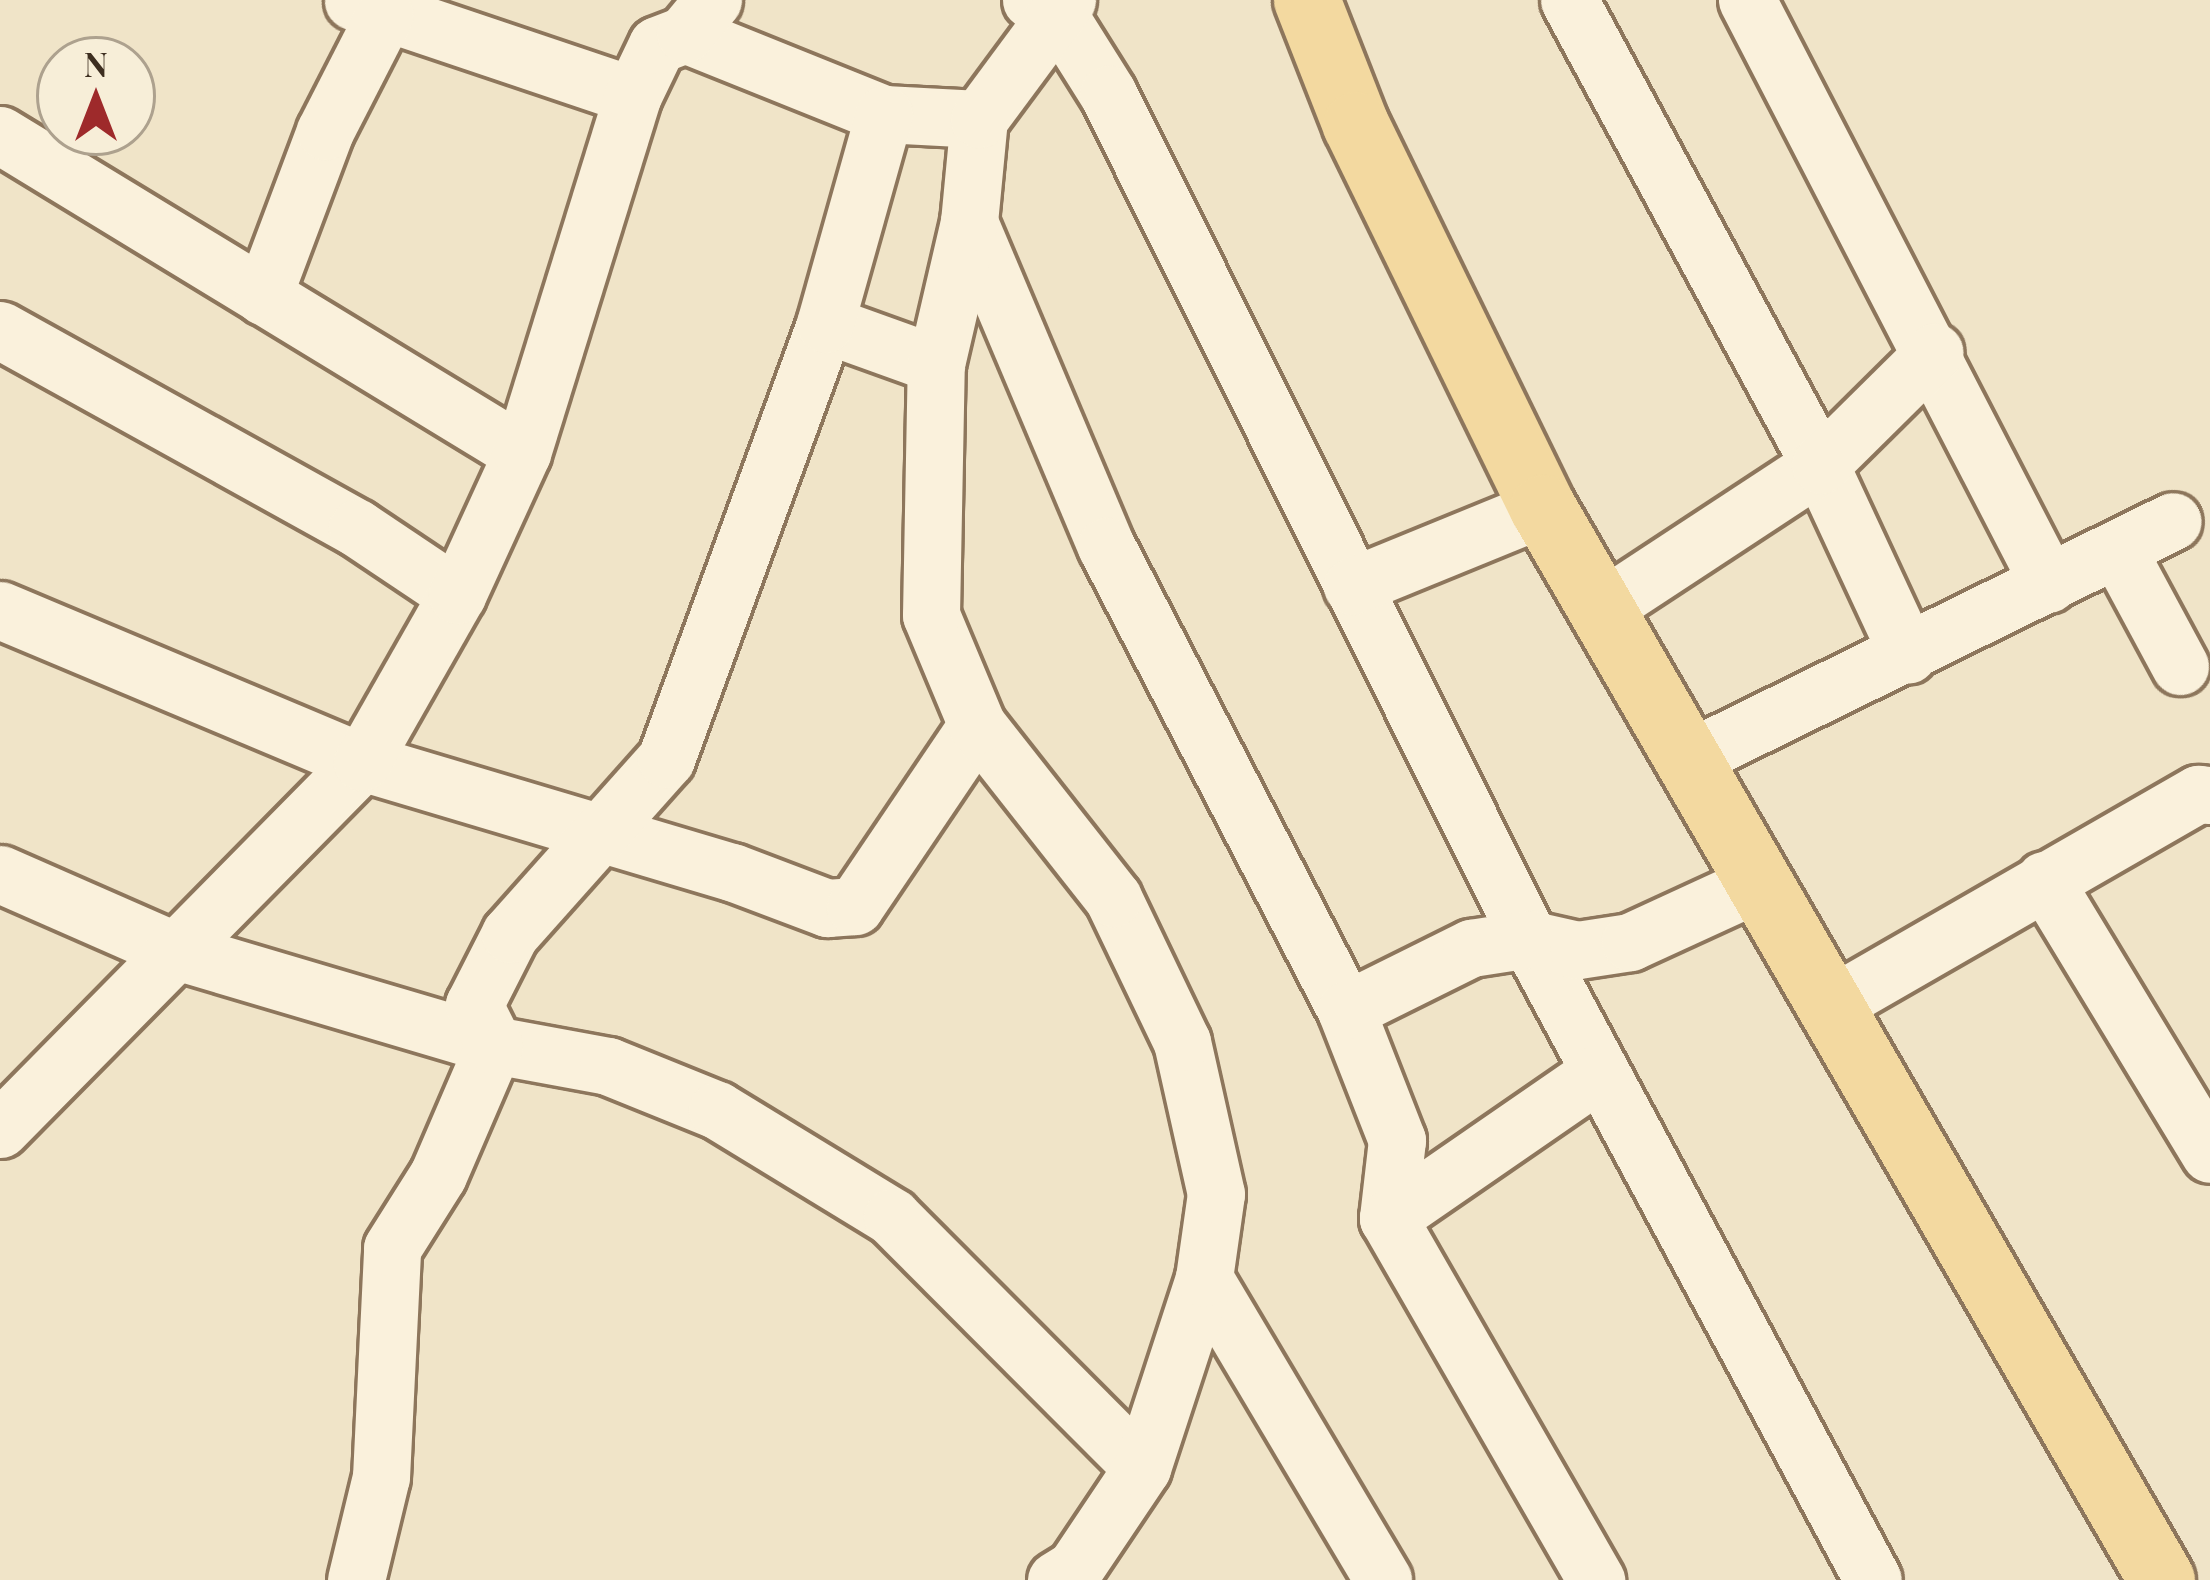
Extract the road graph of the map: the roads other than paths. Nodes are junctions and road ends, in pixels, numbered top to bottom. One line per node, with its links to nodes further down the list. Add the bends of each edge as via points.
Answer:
1 (1307, 0): 19 (main road, via 1356,124)
2 (1569, 0): 18 (street)
3 (1747, 0): 15 (street)
4 (1051, 4): 9 (street); 23 (street, via 1213,294)
5 (368, 7): 7 (street); 12 (street)
6 (699, 17): 7 (street, via 657,44); 8 (street)
7 (633, 95): 17 (street)
8 (884, 114): 9 (street); 13 (street)
9 (979, 119): 11 (street)
10 (0, 136): 12 (street)
11 (968, 222): 16 (street); 40 (street, via 1106,546)
12 (263, 296): 17 (street)
13 (825, 324): 16 (street); 33 (street, via 665,759)
14 (0, 330): 24 (street, via 358,528)
15 (1934, 352): 18 (street); 22 (street)
16 (936, 364): 29 (street, via 931,615)
17 (522, 453): 24 (street)
18 (1820, 465): 26 (street); 27 (street)
19 (1543, 508): 23 (street); 26 (main road)
20 (2174, 521): 21 (street)
21 (2117, 549): 22 (street); 28 (street)
22 (2049, 584): 27 (street)
23 (1352, 586): 37 (street)
24 (457, 595): 31 (street)
25 (0, 610): 31 (street)
26 (1599, 610): 30 (main road)
27 (1909, 655): 30 (street)
28 (2180, 666)
29 (977, 725): 33 (street, via 855,906 827,908); 46 (street, via 1113,898 1182,1042 1216,1194)
30 (1686, 760): 36 (main road)
31 (362, 762): 33 (street); 38 (street)
32 (2210, 795): 35 (street, via 2198,794)
33 (604, 833): 41 (street, via 510,934 484,977 474,1005)
34 (0, 874): 38 (street)
35 (2044, 880): 39 (street); 44 (street)
36 (1756, 884): 37 (street, via 1630,942 1578,950); 39 (main road)
37 (1529, 939): 40 (street, via 1471,948); 42 (street)
38 (173, 950): 41 (street); 43 (street)
39 (1829, 1006): 53 (main road)
40 (1346, 1010): 45 (street, via 1397,1140)
41 (494, 1045): 47 (street, via 608,1066 717,1110 892,1217); 49 (street, via 438,1175 392,1248 381,1477)
42 (1600, 1072): 45 (street); 52 (street)
43 (7, 1105)
44 (2210, 1154)
45 (1388, 1218): 51 (street)
46 (1204, 1277): 47 (street); 50 (street)
47 (1142, 1468): 48 (street)
48 (1071, 1576)
49 (356, 1580)
50 (1383, 1580)
51 (1596, 1580)
52 (1873, 1580)
53 (2162, 1580)

